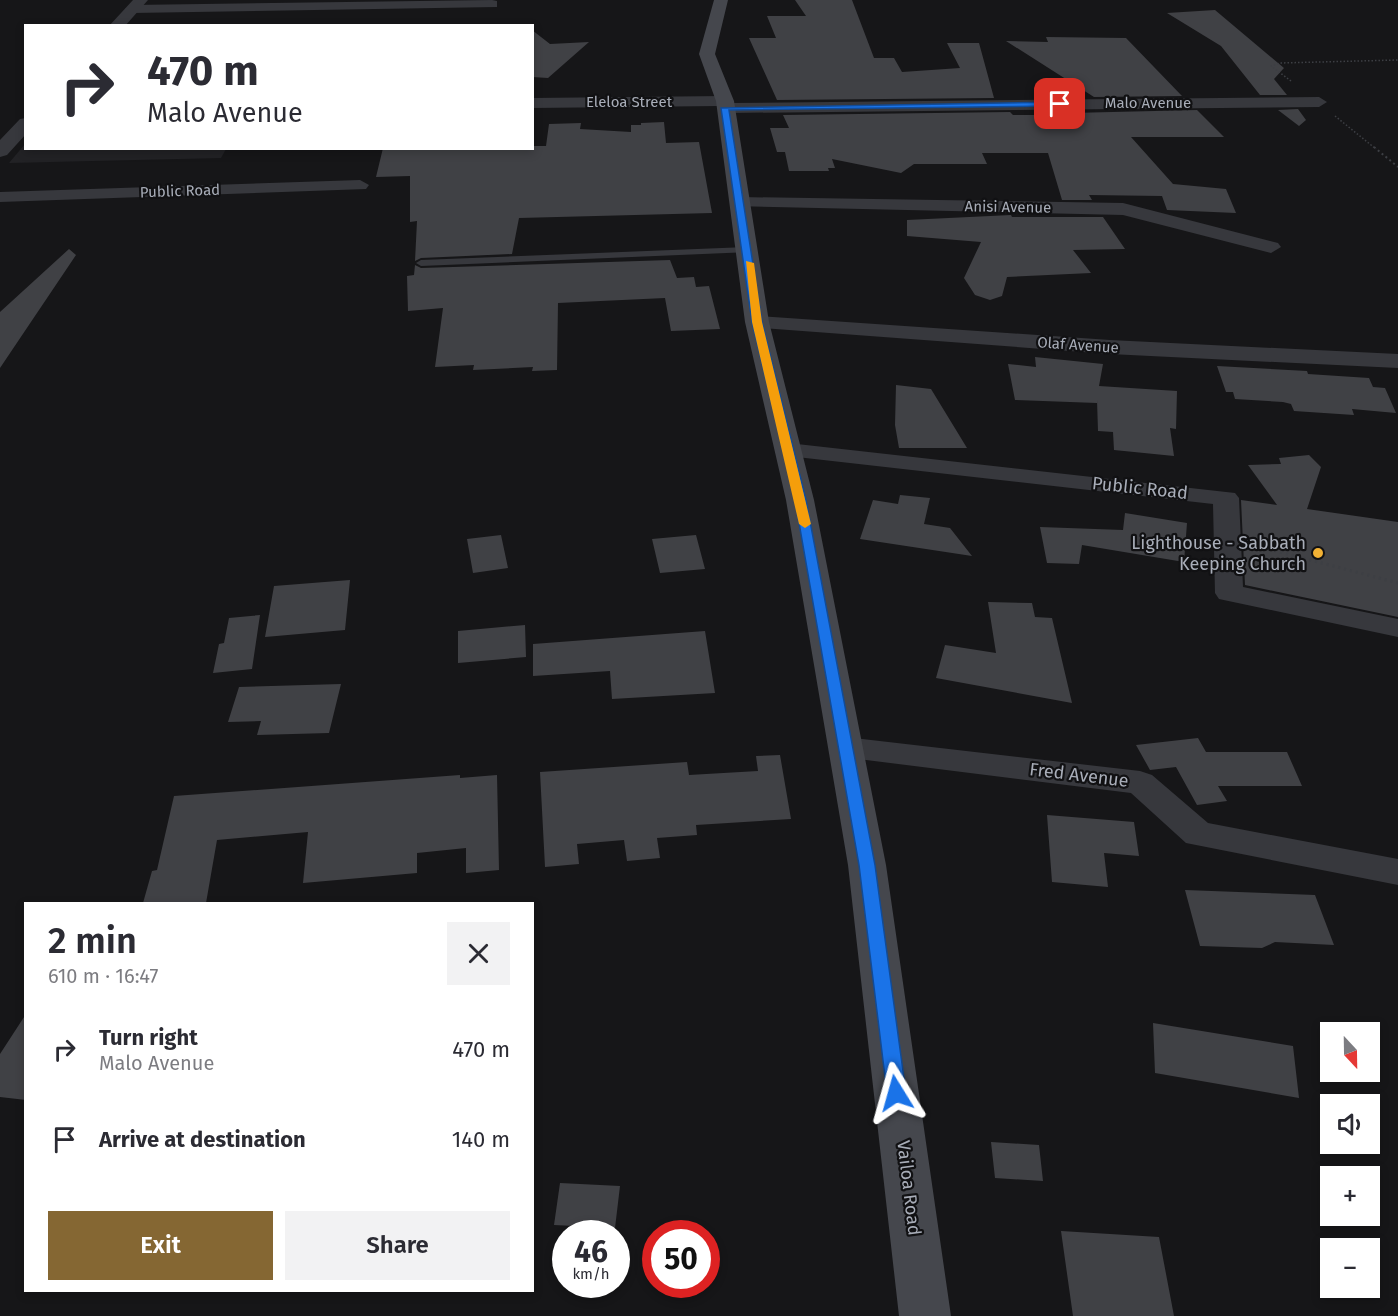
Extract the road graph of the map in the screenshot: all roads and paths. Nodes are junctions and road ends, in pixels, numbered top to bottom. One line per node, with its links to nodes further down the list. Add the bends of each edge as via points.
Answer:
1 (721, 0): 8 (main road, Vailoa Road, via 707,54)
2 (137, 4): 3 (street); 4 (street)
3 (492, 4)
4 (118, 24)
5 (1398, 60): 6 (path, via 1271,66)
6 (1319, 102): 8 (street, Malo Avenue); 11 (path)
7 (534, 103): 8 (street, Eleloa Street)
8 (725, 105): 14 (main road, Vailoa Road)
9 (24, 125): 10 (street)
10 (0, 151)
11 (1398, 167)
12 (360, 185): 13 (street, Public Road)
13 (0, 197)
14 (740, 202): 15 (street, Anisi Avenue, via 1123,208); 16 (main road, Vailoa Road)
15 (1271, 247)
16 (747, 250): 17 (lane); 18 (main road, Vailoa Road)
17 (421, 263)
18 (757, 322): 19 (street, Olaf Avenue, via 1110,347); 20 (main road, Vailoa Road)
19 (1398, 361)
20 (788, 450): 21 (street, Public Road, via 1226,498); 24 (main road, Vailoa Road, via 801,500)
21 (1227, 539): 22 (path); 23 (street, Public Road, via 1229,593)
22 (1398, 583)
23 (1398, 628)
24 (845, 748): 25 (street, Fred Avenue, via 1140,783 1198,834); 26 (main road, Vailoa Road, via 867,865)
25 (1398, 872)
26 (925, 1316)

